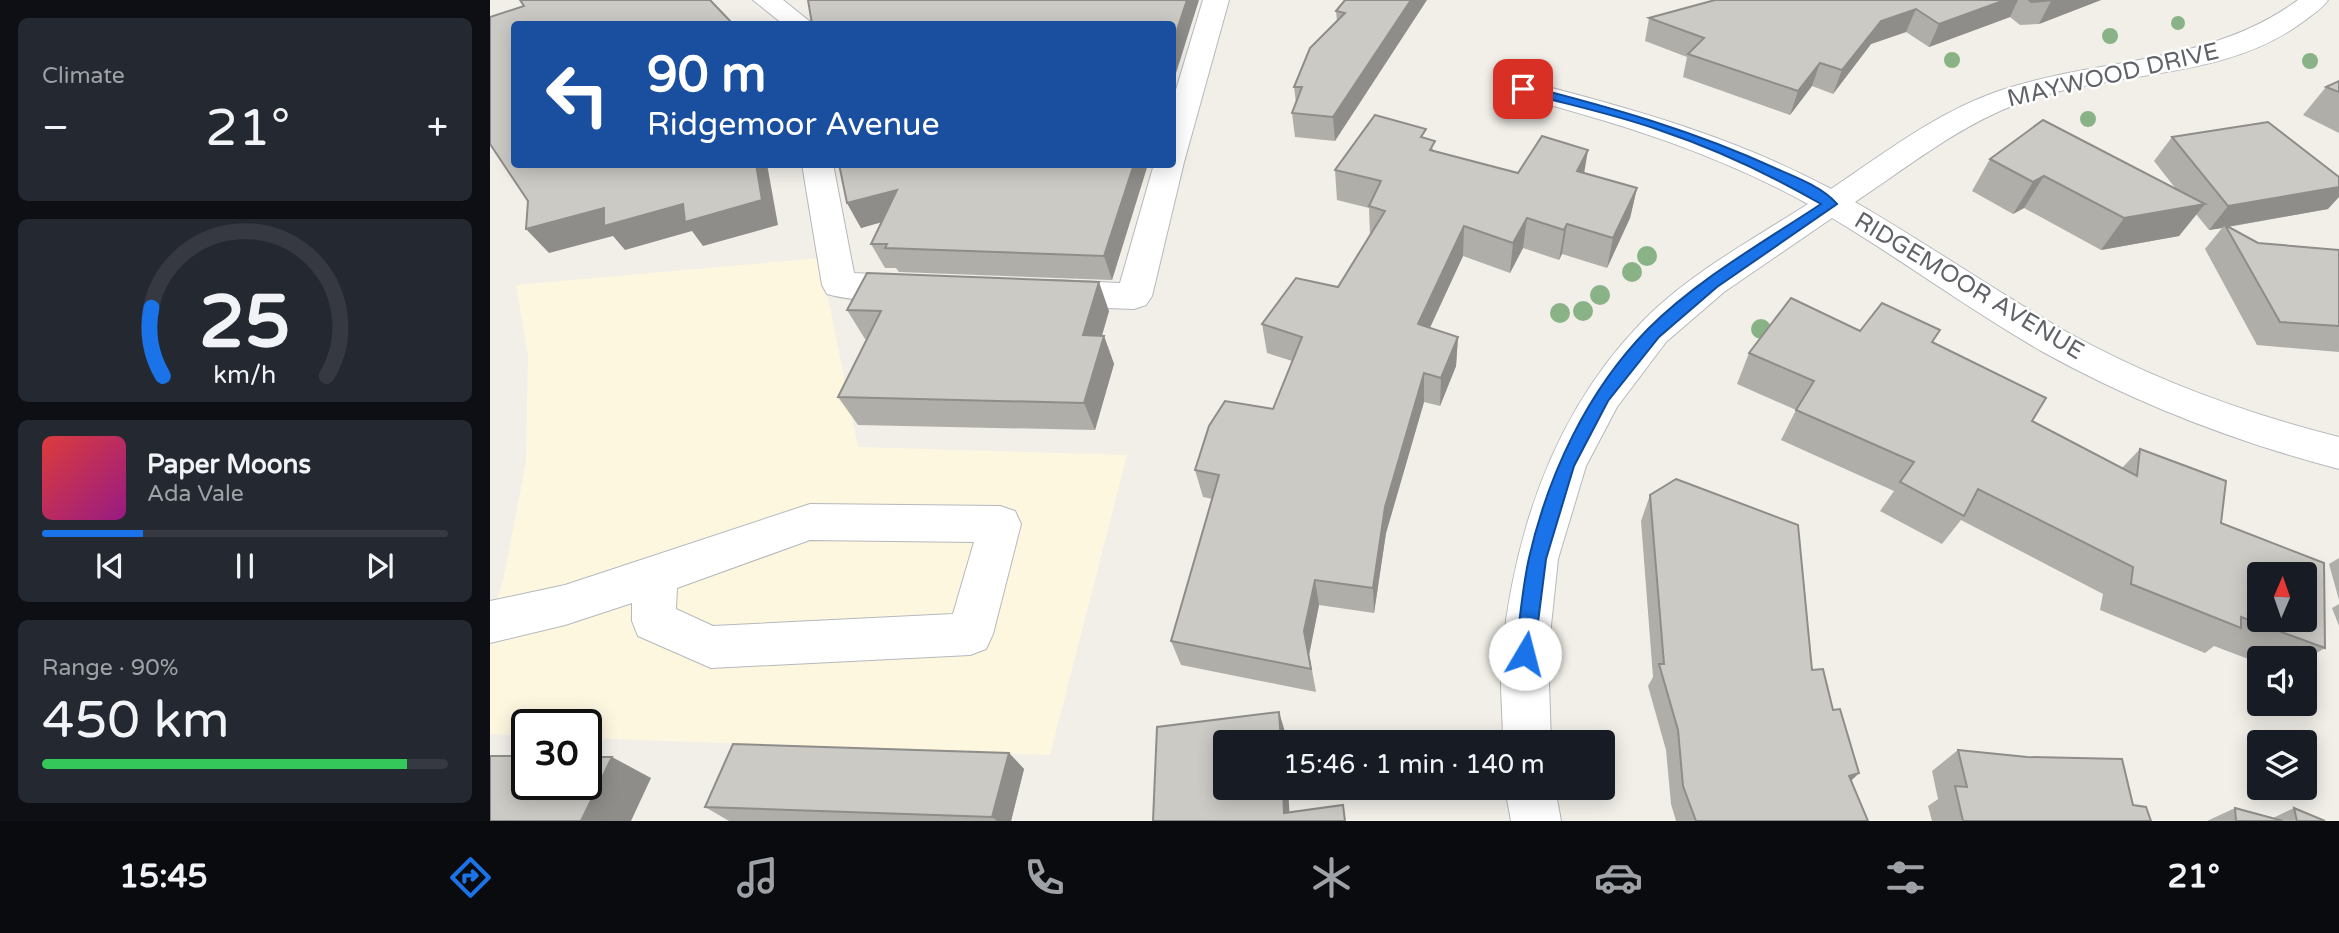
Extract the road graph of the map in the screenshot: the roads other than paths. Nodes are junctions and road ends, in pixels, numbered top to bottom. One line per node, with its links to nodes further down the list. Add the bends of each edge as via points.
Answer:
1 (766, 0): 4 (street)
2 (1216, 0): 6 (street)
3 (2315, 0): 9 (street, MAYWOOD DRIVE, via 2280,26 2240,44 2193,58 2057,83 2004,99 1950,124)
4 (796, 21)
5 (1523, 89): 9 (street, RIDGEMOOR AVENUE, via 1662,126 1726,150)
6 (1176, 142)
7 (818, 168): 10 (street, via 839,285)
8 (1169, 168): 11 (street, via 1134,296)
9 (1830, 204): 12 (street, RIDGEMOOR AVENUE, via 2055,341 2140,383 2235,421); 15 (street, MAYWOOD DRIVE, via 1712,283 1653,333 1602,397 1566,465 1537,559 1525,654)
10 (946, 289)
11 (1027, 292)
12 (2339, 453)
13 (655, 576): 13 (street, via 810,522 1000,524 970,634 711,647 654,621); 14 (street, via 565,605)
14 (490, 622)
15 (1527, 730)
16 (1532, 800): 17 (street)
17 (1536, 821)

